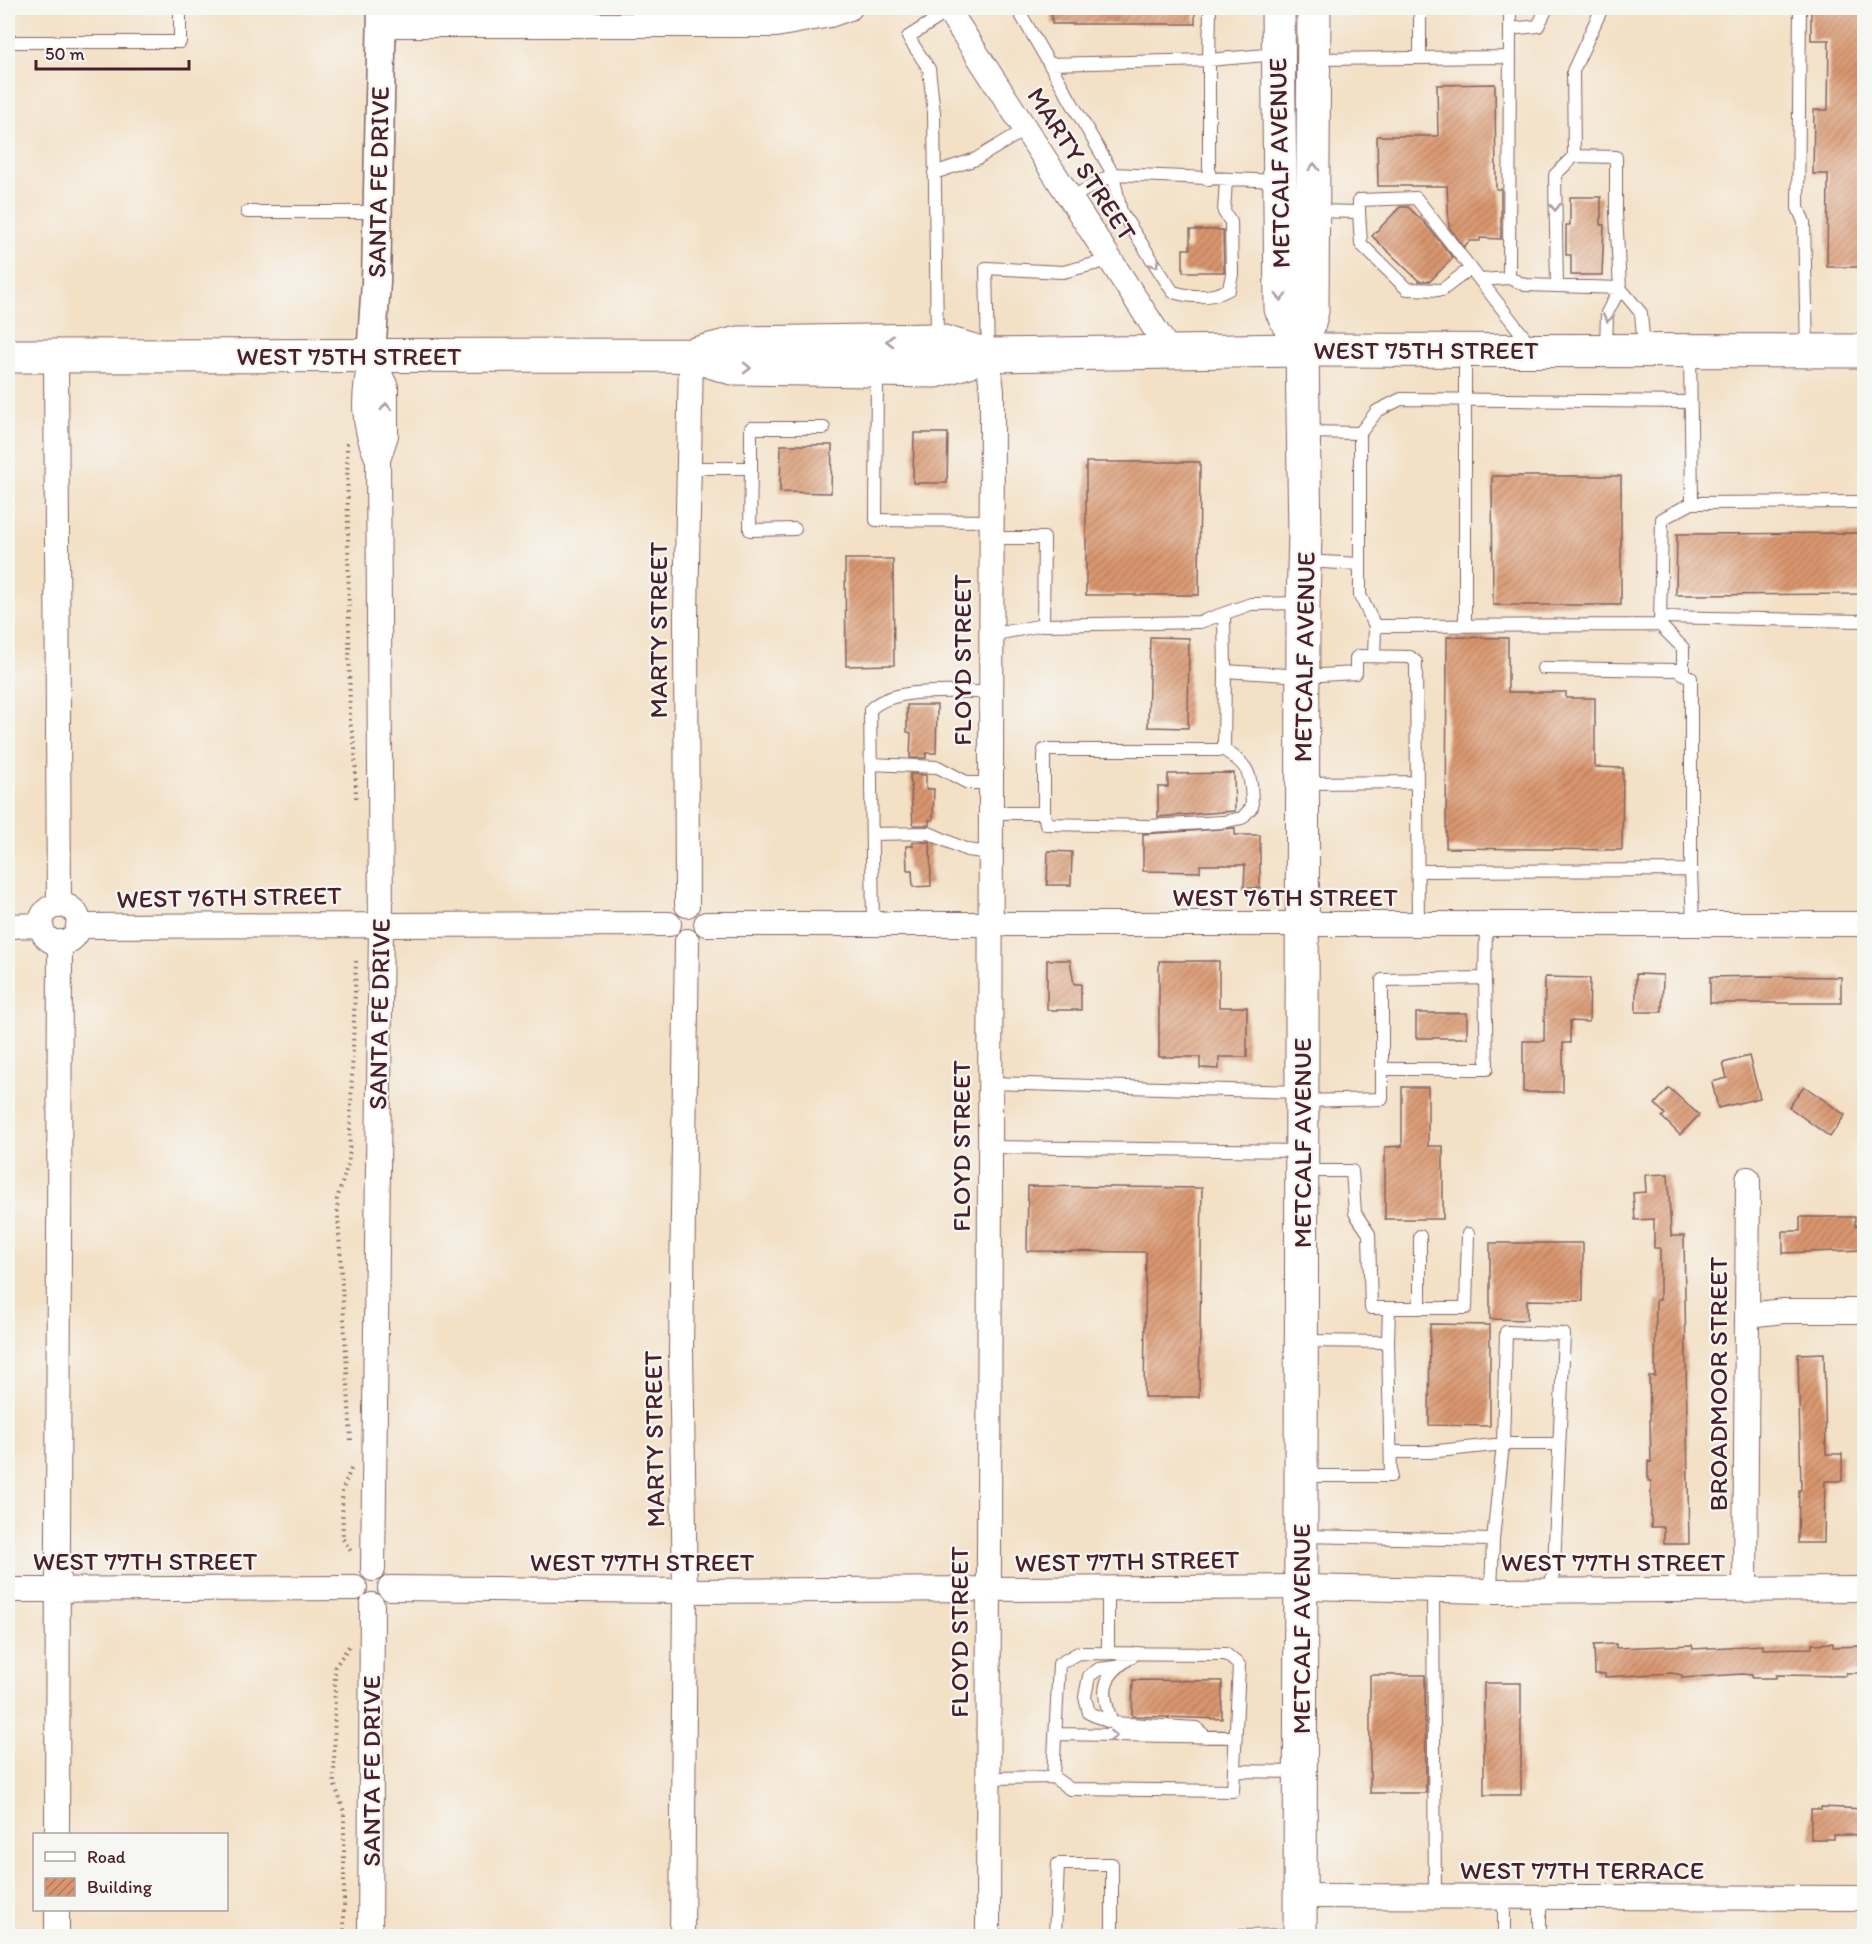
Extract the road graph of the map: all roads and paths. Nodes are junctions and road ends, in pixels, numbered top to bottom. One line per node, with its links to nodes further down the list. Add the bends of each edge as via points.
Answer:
1 (180, 8): 15 (lane, via 180,42)
2 (850, 8): 13 (street, via 776,25)
3 (1017, 8): 21 (lane)
4 (1210, 8): 20 (lane)
5 (1278, 8): 16 (main road, METCALF AVENUE)
6 (1314, 8): 19 (main road, METCALF AVENUE)
7 (1510, 8): 14 (lane)
8 (1547, 8): 14 (lane, via 1538,26)
9 (1602, 8): 23 (lane, via 1573,71)
10 (1800, 8): 47 (lane, via 1798,208 1804,222)
11 (948, 9): 22 (street, MARTY STREET); 24 (lane, via 908,37 928,69 934,113)
12 (1420, 11): 18 (lane)
13 (382, 16): 32 (street, SANTA FE DRIVE)
14 (1510, 29): 17 (lane)
15 (8, 42)
16 (1278, 54): 20 (lane); 28 (main road, METCALF AVENUE)
17 (1510, 57): 18 (lane); 37 (lane)
18 (1420, 58): 19 (lane)
19 (1314, 59): 30 (main road, METCALF AVENUE, one-way to 19)
20 (1209, 60): 21 (lane); 26 (lane)
21 (1050, 64): 25 (lane)
22 (1026, 129): 24 (lane, via 976,159); 29 (street, MARTY STREET)
23 (1574, 156): 38 (lane, one-way to 38, via 1555,175); 39 (lane, via 1616,157)
24 (934, 173): 40 (lane)
25 (1113, 174): 26 (lane); 27 (lane, one-way to 27, via 1121,212 1173,292 1188,297 1221,294 1229,289 1231,222 1224,212); 29 (lane)
26 (1209, 180): 27 (lane)
27 (1226, 180): 28 (lane)
28 (1280, 181): 41 (main road, METCALF AVENUE, one-way to 41, via 1281,309)
29 (1071, 198): 34 (street, MARTY STREET)
30 (1313, 210): 33 (lane); 41 (main road, METCALF AVENUE, via 1312,311)
31 (247, 212): 32 (lane)
32 (377, 212): 54 (street, SANTA FE DRIVE)
33 (1359, 212): 35 (lane, via 1359,200 1416,198); 35 (lane, via 1361,244 1407,289 1442,290)
34 (1110, 260): 49 (street, MARTY STREET); 51 (lane, via 1063,272 986,268)
35 (1471, 268): 36 (lane)
36 (1481, 279): 37 (lane); 43 (lane)
37 (1509, 279): 38 (lane, via 1525,285)
38 (1557, 286): 39 (lane)
39 (1620, 288): 44 (lane, one-way to 44, via 1607,313); 45 (lane, via 1641,313)
40 (937, 340): 50 (main road, WEST 75TH STREET, one-way to 50, via 738,344); 51 (main road, WEST 75TH STREET)
41 (1302, 350): 42 (main road, WEST 75TH STREET); 49 (main road, WEST 75TH STREET); 59 (main road, METCALF AVENUE)
42 (1465, 350): 43 (main road, WEST 75TH STREET); 56 (lane)
43 (1534, 351): 44 (main road, WEST 75TH STREET)
44 (1606, 351): 45 (main road, WEST 75TH STREET)
45 (1644, 351): 46 (main road, WEST 75TH STREET)
46 (1689, 351): 47 (main road, WEST 75TH STREET); 57 (lane)
47 (1807, 351): 48 (main road, WEST 75TH STREET)
48 (1864, 351)
49 (1170, 352): 51 (main road, WEST 75TH STREET)
50 (691, 355): 54 (main road, WEST 75TH STREET); 55 (main road, WEST 75TH STREET, one-way to 55, via 732,368); 62 (street, MARTY STREET)
51 (988, 355): 55 (main road, WEST 75TH STREET, via 936,371); 67 (street, FLOYD STREET, via 992,392)
52 (8, 356): 53 (main road, WEST 75TH STREET)
53 (56, 356): 54 (main road, WEST 75TH STREET); 97 (street)
54 (371, 356): 98 (street, SANTA FE DRIVE, via 365,385 366,435 378,459)
55 (877, 369): 67 (lane, via 876,520)
56 (1465, 400): 57 (lane); 60 (lane, via 1401,399 1377,411); 75 (lane)
57 (1690, 402): 65 (lane)
58 (825, 428): 63 (lane, via 751,428)
59 (1304, 432): 60 (lane); 68 (main road, METCALF AVENUE)
60 (1360, 433): 69 (lane)
61 (347, 439): 89 (path, via 350,722 355,747)
62 (688, 468): 63 (lane); 96 (street, MARTY STREET)
63 (751, 468): 66 (lane, via 750,530)
64 (1864, 502): 65 (lane)
65 (1692, 504): 72 (lane, via 1662,519)
66 (795, 529)
67 (991, 530): 74 (lane, via 1044,538); 77 (street, FLOYD STREET)
68 (1304, 561): 69 (lane); 70 (main road, METCALF AVENUE)
69 (1360, 564): 76 (lane, via 1360,595)
70 (1303, 603): 71 (lane, via 1251,604); 82 (main road, METCALF AVENUE)
71 (1224, 615): 74 (lane, via 1200,622); 80 (lane)
72 (1660, 621): 73 (lane); 75 (lane); 81 (lane, via 1683,648)
73 (1864, 621)
74 (1043, 625): 77 (lane)
75 (1465, 625): 76 (lane)
76 (1374, 626): 78 (lane)
77 (991, 635): 83 (street, FLOYD STREET)
78 (1374, 656): 82 (lane, via 1356,658 1356,673); 86 (lane, via 1410,657 1416,662)
79 (1543, 668): 81 (lane)
80 (1225, 671): 82 (lane); 84 (lane)
81 (1683, 673): 94 (lane, via 1691,678)
82 (1303, 676): 88 (main road, METCALF AVENUE)
83 (991, 692): 85 (lane, via 906,693 876,702 870,710); 87 (street, FLOYD STREET)
84 (1224, 750): 91 (lane, via 1044,750); 91 (lane, via 1239,759 1251,775 1252,807 1242,819 1148,826 1046,824)
85 (871, 764): 87 (lane, via 938,767 968,783); 92 (lane)
86 (1417, 782): 88 (lane); 95 (lane)
87 (991, 783): 90 (street, FLOYD STREET)
88 (1303, 783): 110 (main road, METCALF AVENUE)
89 (356, 806)
90 (991, 813): 91 (lane); 93 (street, FLOYD STREET)
91 (1044, 813)
92 (872, 834): 93 (lane, via 929,833 967,850); 104 (lane)
93 (991, 853): 105 (street, FLOYD STREET)
94 (1691, 870): 95 (lane); 101 (lane)
95 (1417, 871): 106 (lane)
96 (687, 905): 99 (street, via 674,911); 100 (street, via 702,911)
97 (59, 906): 103 (street, via 48,909); 109 (street, via 74,913)
98 (369, 924): 99 (street, WEST 76TH STREET); 109 (street, WEST 76TH STREET); 128 (path, via 349,1161 337,1199); 136 (street, SANTA FE DRIVE)
99 (669, 924): 111 (street, via 672,934)
100 (706, 924): 104 (street, WEST 76TH STREET); 111 (street, via 699,938)
101 (1694, 924): 102 (street, WEST 76TH STREET); 107 (street, WEST 76TH STREET)
102 (1864, 924)
103 (41, 925): 108 (street); 112 (street, via 45,936)
104 (873, 925): 105 (street, WEST 76TH STREET)
105 (990, 925): 110 (street, WEST 76TH STREET); 115 (street, FLOYD STREET)
106 (1418, 925): 107 (street, WEST 76TH STREET); 110 (street, WEST 76TH STREET)
107 (1486, 925): 113 (lane)
108 (8, 926)
109 (78, 926): 112 (street, via 73,939)
110 (1302, 926): 116 (main road, METCALF AVENUE)
111 (687, 941): 147 (street, MARTY STREET, via 681,1350)
112 (60, 942): 142 (street)
113 (1485, 978): 114 (lane, via 1382,980); 114 (lane, via 1487,1069)
114 (1382, 1069): 116 (lane, via 1382,1099)
115 (990, 1083): 116 (lane); 117 (street, FLOYD STREET)
116 (1302, 1096): 118 (main road, METCALF AVENUE)
117 (990, 1147): 118 (lane); 148 (street, FLOYD STREET)
118 (1302, 1161): 122 (lane, via 1352,1171 1355,1213 1369,1234 1371,1308); 126 (main road, METCALF AVENUE)
119 (1748, 1179): 125 (street, BROADMOOR STREET)
120 (1468, 1234): 123 (lane, via 1466,1308)
121 (1420, 1236): 123 (lane)
122 (1389, 1308): 123 (lane); 127 (lane)
123 (1420, 1308)
124 (1864, 1311): 125 (street)
125 (1747, 1315): 146 (street, BROADMOOR STREET)
126 (1302, 1341): 127 (lane); 133 (main road, METCALF AVENUE)
127 (1388, 1342): 131 (lane)
128 (351, 1443)
129 (1503, 1444): 130 (lane); 130 (lane, via 1506,1332 1564,1335); 131 (lane); 135 (lane)
130 (1557, 1444): 145 (lane)
131 (1391, 1452): 133 (lane, via 1391,1476)
132 (352, 1466): 138 (path, via 342,1491 343,1539 354,1556)
133 (1300, 1476): 134 (main road, METCALF AVENUE)
134 (1302, 1536): 135 (lane); 137 (main road, METCALF AVENUE)
135 (1493, 1540): 149 (lane)
136 (373, 1569): 138 (street, via 359,1574); 139 (street, via 386,1576)
137 (1302, 1587): 143 (street, WEST 77TH STREET); 144 (street, WEST 77TH STREET); 160 (main road, METCALF AVENUE)
138 (348, 1588): 142 (street, WEST 77TH STREET); 150 (street, via 357,1599)
139 (390, 1588): 147 (street, WEST 77TH STREET); 150 (street, via 383,1602)
140 (1864, 1589): 146 (street, WEST 77TH STREET)
141 (8, 1590): 142 (street, WEST 77TH STREET)
142 (57, 1590): 163 (street)
143 (1108, 1590): 148 (street, WEST 77TH STREET); 152 (lane)
144 (1433, 1590): 149 (street, WEST 77TH STREET); 166 (lane)
145 (1550, 1590): 146 (street, WEST 77TH STREET); 149 (street, WEST 77TH STREET)
146 (1745, 1590)
147 (685, 1591): 148 (street, WEST 77TH STREET); 173 (street, MARTY STREET)
148 (988, 1591): 162 (street, FLOYD STREET)
149 (1491, 1591)
150 (372, 1605): 172 (street, SANTA FE DRIVE)
151 (351, 1643): 171 (path, via 335,1667 334,1782 344,1812)
152 (1108, 1653): 153 (lane); 156 (lane, via 1078,1653 1059,1664)
153 (1137, 1653): 154 (lane); 158 (lane, via 1226,1654 1239,1665)
154 (1115, 1667): 155 (lane, via 1105,1684 1104,1698); 155 (lane, via 1099,1669 1089,1676 1085,1697 1089,1713)
155 (1112, 1723): 157 (lane, via 1196,1728)
156 (1055, 1734): 157 (lane, one-way to 157); 161 (lane)
157 (1206, 1737): 158 (lane)
158 (1236, 1737): 159 (lane)
159 (1235, 1771): 160 (lane); 161 (lane, via 1233,1791 1070,1789)
160 (1301, 1772): 164 (main road, METCALF AVENUE)
161 (1053, 1777): 162 (lane)
162 (987, 1778): 174 (street, FLOYD STREET)
163 (57, 1833)
164 (1300, 1896): 166 (street, WEST 77TH TERRACE); 178 (main road, METCALF AVENUE)
165 (1864, 1898): 168 (street, WEST 77TH TERRACE)
166 (1435, 1899): 167 (street, WEST 77TH TERRACE)
167 (1504, 1899): 168 (street, WEST 77TH TERRACE); 179 (lane)
168 (1540, 1899): 180 (lane)
169 (57, 1911): 170 (street)
170 (57, 1936)
171 (344, 1936)
172 (370, 1936)
173 (682, 1936)
174 (987, 1936)
175 (1055, 1936): 176 (lane, via 1058,1864 1112,1864)
176 (1112, 1936)
177 (1238, 1936): 178 (lane)
178 (1299, 1936)
179 (1504, 1936)
180 (1540, 1936)

